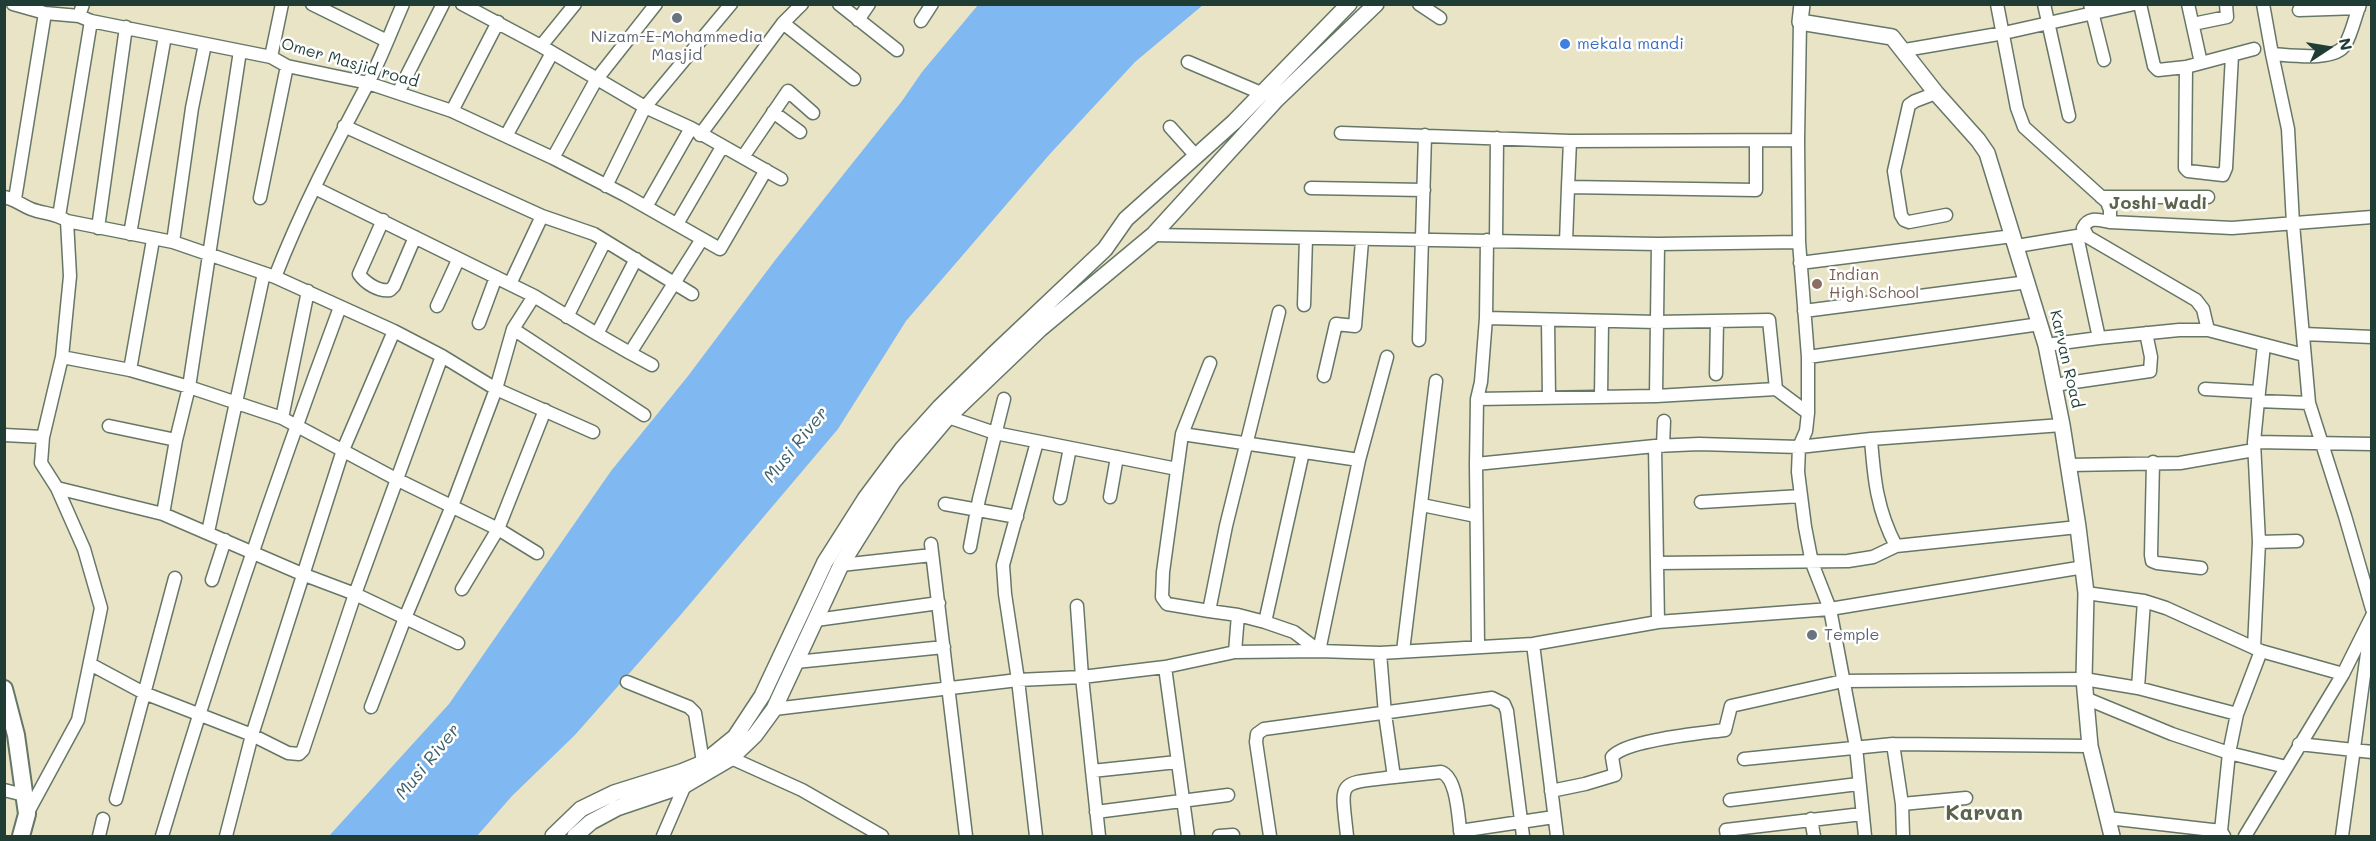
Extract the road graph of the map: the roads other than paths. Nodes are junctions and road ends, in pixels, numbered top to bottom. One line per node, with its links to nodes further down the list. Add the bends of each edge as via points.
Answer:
1 (282, 4): 52 (street)
2 (312, 4): 42 (street)
3 (403, 4): 42 (street)
4 (443, 4): 61 (street)
5 (462, 4): 26 (street)
6 (575, 4): 44 (street)
7 (656, 4): 59 (street)
8 (731, 4): 64 (street)
9 (802, 4): 36 (street)
10 (839, 4): 32 (street)
11 (869, 4): 32 (street)
12 (932, 4): 33 (street)
13 (1349, 4): 62 (street)
14 (1376, 4): 106 (street, via 1277,99)
15 (1419, 4): 31 (street)
16 (1802, 4): 35 (street)
17 (1996, 4): 40 (street)
18 (2044, 4): 37 (street)
19 (2134, 4): 27 (street)
20 (2140, 4): 57 (street, via 2154,66 2163,71)
21 (2188, 4): 38 (street)
22 (2226, 4): 38 (street, via 2227,17)
23 (2263, 4): 50 (street)
24 (16, 5): 29 (street, Omer Masjid road)
25 (2360, 6): 28 (street); 50 (street, via 2344,46 2336,54)
26 (476, 8): 34 (street)
27 (2091, 9): 37 (street); 53 (street)
28 (2299, 10)
29 (45, 13): 30 (street, Omer Masjid road); 93 (street)
30 (84, 14): 39 (street, Omer Masjid road); 99 (street)
31 (1440, 18)
32 (858, 20): 46 (street)
33 (921, 21)
34 (498, 22): 44 (street); 65 (street)
35 (1800, 22): 47 (street, Karvan Road, via 1884,34); 77 (street)
36 (783, 23): 58 (street); 71 (street)
37 (2048, 23): 40 (street); 68 (street)
38 (2193, 24): 55 (street)
39 (126, 27): 41 (street, Omer Masjid road); 104 (street)
40 (2004, 33): 47 (street); 91 (street, via 2024,127)
41 (165, 36): 43 (street, Omer Masjid road); 105 (street)
42 (387, 41): 60 (street)
43 (205, 44): 48 (street, Omer Masjid road); 116 (street)
44 (541, 46): 49 (street)
45 (2254, 49): 51 (street)
46 (897, 50)
47 (1905, 50): 63 (street, Karvan Road)
48 (240, 51): 52 (street, Omer Masjid road); 120 (street)
49 (552, 53): 59 (street); 75 (street)
50 (2272, 54): 103 (street, via 2288,129)
51 (2232, 55): 55 (street); 57 (street, via 2223,175 2185,168)
52 (271, 57): 56 (street, Omer Masjid road)
53 (2104, 60)
54 (1188, 62): 62 (street)
55 (2201, 63): 57 (street)
56 (287, 66): 60 (street, Omer Masjid road); 94 (street)
57 (2186, 67)
58 (854, 79)
59 (596, 80): 64 (street); 83 (street)
60 (368, 82): 61 (street, Omer Masjid road); 69 (street)
61 (398, 93): 65 (street, Omer Masjid road)
62 (1261, 93): 81 (street)
63 (1936, 93): 96 (street, via 1909,105 1894,171 1904,220); 115 (street, Karvan Road, via 1987,153)
64 (645, 108): 71 (street); 86 (street)
65 (452, 111): 75 (street, Omer Masjid road)
66 (773, 111): 67 (street, via 788,91); 72 (street); 82 (street)
67 (813, 113)
68 (2069, 116)
69 (344, 126): 88 (street); 97 (street)
70 (1170, 127): 81 (street)
71 (696, 131): 80 (street); 95 (street)
72 (800, 132)
73 (1341, 133): 74 (street)
74 (1425, 135): 76 (street); 90 (street)
75 (506, 136): 83 (street, Omer Masjid road)
76 (1497, 138): 78 (street); 114 (street)
77 (1798, 140): 79 (street); 118 (street)
78 (1570, 141): 79 (street); 87 (street)
79 (1756, 142): 87 (street, via 1756,190)
80 (722, 147): 82 (street); 102 (street)
81 (1196, 156): 144 (street, via 1126,219 1105,249)
82 (743, 157): 84 (street)
83 (553, 158): 86 (street, Omer Masjid road)
84 (766, 170): 85 (street); 109 (street, Omer Masjid road, via 720,249)
85 (782, 179)
86 (606, 186): 95 (street, Omer Masjid road)
87 (1568, 187): 117 (street)
88 (315, 188): 100 (street); 124 (street)
89 (1311, 188): 90 (street)
90 (1424, 190): 113 (street)
91 (2101, 197): 92 (street); 101 (street, via 2110,210)
92 (2208, 197)
93 (10, 198): 99 (street)
94 (260, 198)
95 (646, 207): 102 (street, Omer Masjid road)
96 (1946, 215)
97 (542, 216): 111 (street); 127 (street)
98 (2372, 217): 103 (street)
99 (63, 219): 104 (street); 160 (street, via 70,276)
100 (383, 220): 107 (street); 107 (street, via 359,274 380,290 394,286)
101 (2110, 222): 103 (street, via 2232,228); 147 (street, via 2094,219 2085,222 2083,228 2088,237 2196,300 2203,309)
102 (677, 224): 109 (street, Omer Masjid road)
103 (2293, 224): 151 (street)
104 (98, 228): 105 (street)
105 (130, 234): 110 (street)
106 (1153, 235): 108 (street); 144 (street)
107 (415, 237): 122 (street)
108 (1306, 238): 112 (street); 132 (street)
109 (702, 239): 128 (street)
110 (153, 240): 116 (street); 165 (street)
111 (605, 240): 121 (street); 137 (street)
112 (1362, 240): 113 (street); 167 (street, via 1355,326 1336,324)
113 (1422, 240): 114 (street); 154 (street)
114 (1492, 240): 117 (street); 138 (street)
115 (2015, 241): 123 (street); 126 (street, Karvan Road); 153 (street, via 2078,236)
116 (172, 242): 120 (street)
117 (1566, 242): 119 (street)
118 (1799, 242): 119 (street); 123 (street)
119 (1658, 244): 142 (street)
120 (210, 254): 124 (street); 170 (street)
121 (636, 259): 128 (street); 150 (street)
122 (458, 260): 125 (street); 133 (street)
123 (1800, 263): 135 (street)
124 (270, 275): 129 (street); 180 (street)
125 (496, 277): 127 (street); 143 (street)
126 (2028, 282): 135 (street); 145 (street, Karvan Road)
127 (510, 284): 131 (street)
128 (675, 284): 130 (street); 157 (street)
129 (308, 291): 134 (street); 186 (street)
130 (692, 294)
131 (534, 296): 137 (street); 146 (street)
132 (1304, 305)
133 (437, 306)
134 (340, 307): 148 (street); 190 (street)
135 (1804, 311): 162 (street)
136 (1279, 312): 199 (street)
137 (567, 317): 150 (street)
138 (1486, 318): 139 (street); 179 (street)
139 (1548, 321): 141 (street); 177 (street)
140 (1717, 321): 142 (street); 166 (street); 172 (street, via 1769,320)
141 (1602, 322): 142 (street); 175 (street)
142 (1657, 322): 174 (street)
143 (479, 323)
144 (1035, 324): 185 (street); 301 (street, via 940,407 903,448 825,562 750,718)
145 (2040, 324): 155 (street, Karvan Road); 162 (street)
146 (513, 329): 171 (street); 184 (street)
147 (2208, 330): 149 (street); 156 (street)
148 (394, 331): 159 (street); 206 (street)
149 (2146, 333): 153 (street); 169 (street, via 2150,371)
150 (597, 334): 157 (street)
151 (2304, 334): 152 (street); 158 (street)
152 (2372, 337)
153 (2099, 338): 155 (street)
154 (1419, 340)
155 (2046, 345): 169 (street, Karvan Road)
156 (2264, 345): 158 (street); 176 (street)
157 (630, 353): 164 (street)
158 (2304, 355): 181 (street)
159 (442, 356): 171 (street); 214 (street)
160 (62, 357): 165 (street); 195 (street)
161 (1387, 357): 209 (street)
162 (1808, 357): 183 (street)
163 (1210, 363): 193 (street)
164 (652, 365)
165 (130, 370): 170 (street)
166 (1716, 374)
167 (1324, 376)
168 (1436, 381): 221 (street)
169 (2054, 385): 188 (street, Karvan Road)
170 (189, 387): 180 (street); 197 (street)
171 (496, 389): 182 (street); 222 (street)
172 (1776, 389): 174 (street); 183 (street)
173 (2205, 389): 176 (street)
174 (1656, 396): 175 (street)
175 (1601, 397): 177 (street)
176 (2259, 397): 181 (street); 203 (street)
177 (1549, 398): 179 (street)
178 (1005, 399): 192 (street)
179 (1477, 399): 211 (street)
180 (236, 402): 186 (street); 229 (street)
181 (2308, 403): 200 (street)
182 (545, 411): 191 (street); 228 (street)
183 (1808, 413): 204 (street)
184 (644, 415)
185 (948, 417): 192 (street); 239 (street, via 893,482)
186 (282, 418): 190 (street)
187 (1664, 421): 202 (street)
188 (2062, 425): 196 (street); 212 (street, Karvan Road)
189 (109, 426): 197 (street)
190 (296, 426): 206 (street); 235 (street)
191 (593, 432)
192 (995, 433): 198 (street); 223 (street)
193 (1182, 434): 199 (street); 213 (street)
194 (4, 435): 195 (street)
195 (44, 437): 215 (street, via 41,463)
196 (1871, 439): 204 (street); 233 (street, via 1883,523)
197 (176, 440): 224 (street)
198 (1037, 442): 205 (street); 226 (street)
199 (1248, 443): 207 (street); 253 (street)
200 (2322, 444): 201 (street); 203 (street); 249 (street)
201 (2372, 444)
202 (1659, 446): 204 (street); 211 (street); 238 (street)
203 (2254, 446): 210 (street, via 2180,463); 232 (street)
204 (1800, 447): 216 (street)
205 (1070, 448): 208 (street); 218 (street)
206 (343, 450): 214 (street); 242 (street)
207 (1303, 452): 209 (street); 258 (street)
208 (1117, 457): 213 (street); 217 (street)
209 (1359, 460): 266 (street)
210 (2153, 462): 212 (street); 241 (street, via 2152,561)
211 (1476, 464): 225 (street)
212 (2069, 465): 227 (street, Karvan Road)
213 (1177, 469): 253 (street, via 1162,597 1167,604)
214 (396, 479): 222 (street); 247 (street)
215 (57, 488): 224 (street); 271 (street, via 84,549 100,608)
216 (1801, 496): 219 (street); 237 (street)
217 (1110, 497)
218 (1060, 498)
219 (1701, 502)
220 (945, 504): 223 (street)
221 (1422, 505): 225 (street); 267 (street)
222 (452, 506): 228 (street); 256 (street)
223 (977, 510): 226 (street); 234 (street)
224 (163, 514): 229 (street)
225 (1476, 516): 264 (street)
226 (1017, 517): 276 (street, via 1003,565)
227 (2078, 528): 233 (street); 240 (street, Karvan Road)
228 (498, 529): 236 (street); 245 (street)
229 (208, 532): 230 (street)
230 (225, 540): 235 (street); 244 (street)
231 (2298, 541): 232 (street)
232 (2259, 542): 265 (street)
233 (1896, 546): 237 (street, via 1866,559)
234 (970, 547)
235 (253, 552): 242 (street); 288 (street)
236 (537, 553)
237 (1812, 562): 238 (street); 252 (street)
238 (1657, 563): 259 (street)
239 (841, 565): 250 (street, via 932,549); 257 (street)
240 (2084, 567): 246 (street, Karvan Road); 252 (street)
241 (2201, 568)
242 (302, 574): 247 (street); 289 (street)
243 (175, 578): 282 (street)
244 (212, 580)
245 (462, 589)
246 (2086, 593): 248 (street); 275 (street, Karvan Road)
247 (355, 594): 256 (street); 289 (street, via 303,750 288,753)
248 (2144, 601): 265 (street); 279 (street)
249 (2370, 602)
250 (939, 603): 257 (street); 263 (street)
251 (1077, 606): 274 (street)
252 (1830, 609): 259 (street); 277 (street)
253 (1209, 611): 254 (street)
254 (1238, 615): 258 (street); 268 (street)
255 (2372, 616): 273 (street)
256 (405, 618): 261 (street); 284 (street)
257 (816, 620): 270 (street)
258 (1265, 622): 266 (street, via 1294,632)
259 (1658, 622): 262 (street)
260 (2372, 623): 294 (street)
261 (458, 643)
262 (1533, 644): 264 (street); 307 (street)
263 (944, 647): 270 (street); 281 (street)
264 (1478, 647): 267 (street)
265 (2257, 650): 273 (street); 287 (street)
266 (1319, 651): 268 (street); 269 (street)
267 (1403, 651): 269 (street)
268 (1234, 652): 272 (street)
269 (1380, 653): 286 (street)
270 (796, 662): 285 (street)
271 (90, 664): 282 (street); 316 (street, via 78,720)
272 (1165, 667): 274 (street); 299 (street)
273 (2343, 674): 291 (street)
274 (1082, 676): 276 (street); 302 (street)
275 (2084, 679): 277 (street); 279 (street); 283 (street, Karvan Road)
276 (1018, 680): 281 (street); 336 (street)
277 (1843, 681): 293 (street); 307 (street, via 1731,706 1725,730 1621,749 1612,757 1615,775)
278 (627, 682): 301 (street, via 695,712)
279 (2138, 688): 287 (street)
280 (4, 689): 308 (main road, via 16,735)
281 (947, 689): 285 (street); 335 (street)
282 (144, 693): 288 (street); 311 (street)
283 (2085, 698): 292 (street, Karvan Road); 296 (street)
284 (371, 707)
285 (774, 710): 297 (street)
286 (1385, 714): 303 (street); 322 (street, via 1492,698 1504,704); 340 (street, via 1264,729 1257,734)
287 (2237, 714): 296 (street)
288 (198, 715): 289 (street); 329 (street)
289 (252, 735): 330 (street)
290 (1893, 744): 292 (street); 293 (street); 314 (street)
291 (2299, 744): 294 (street); 300 (street)
292 (2090, 746): 319 (street, Karvan Road)
293 (1856, 747): 298 (street); 305 (street)
294 (2354, 749): 295 (street); 350 (street)
295 (2372, 752)
296 (2229, 753): 300 (street); 325 (street)
297 (731, 758): 301 (street); 334 (street, via 802,790)
298 (1744, 759)
299 (1177, 762): 302 (street); 313 (street)
300 (2286, 767): 349 (street)
301 (704, 768): 304 (street); 331 (street, via 614,793 581,809)
302 (1092, 771): 315 (street)
303 (1394, 777): 324 (street, via 1446,774 1453,785); 341 (street, via 1346,785 1342,794)
304 (685, 784): 332 (street, via 617,808 591,822); 333 (street)
305 (1858, 784): 312 (street); 317 (street)
306 (4, 790): 308 (street)
307 (1551, 791): 318 (street)
308 (24, 795): 316 (main road)
309 (1228, 795): 313 (street)
310 (1966, 798): 314 (street)
311 (116, 799)
312 (1730, 800)
313 (1184, 801): 315 (street); 338 (street)
314 (1902, 804): 347 (street)
315 (1096, 812): 337 (street)
316 (27, 814): 327 (main road)
317 (1862, 814): 321 (street); 346 (street)
318 (1554, 816): 322 (street); 343 (street)
319 (2108, 818): 325 (street); 348 (street, Karvan Road)
320 (103, 819): 328 (street)
321 (1811, 819): 323 (street); 345 (street)
322 (1522, 823): 324 (street); 342 (street)
323 (1770, 831): 344 (street, via 1726,830)
324 (1461, 834)
325 (2223, 834)
326 (1233, 835): 339 (street)
327 (21, 837)
328 (99, 837)
329 (162, 837)
330 (226, 837)
331 (553, 837)
332 (575, 837)
333 (663, 837)
334 (882, 837)
335 (966, 837)
336 (1036, 837)
337 (1099, 837)
338 (1188, 837)
339 (1220, 837)
340 (1270, 837)
341 (1347, 837)
342 (1523, 837)
343 (1557, 837)
344 (1727, 837)
345 (1814, 837)
346 (1865, 837)
347 (1904, 837)
348 (2112, 837)
349 (2245, 837)
350 (2342, 837)

